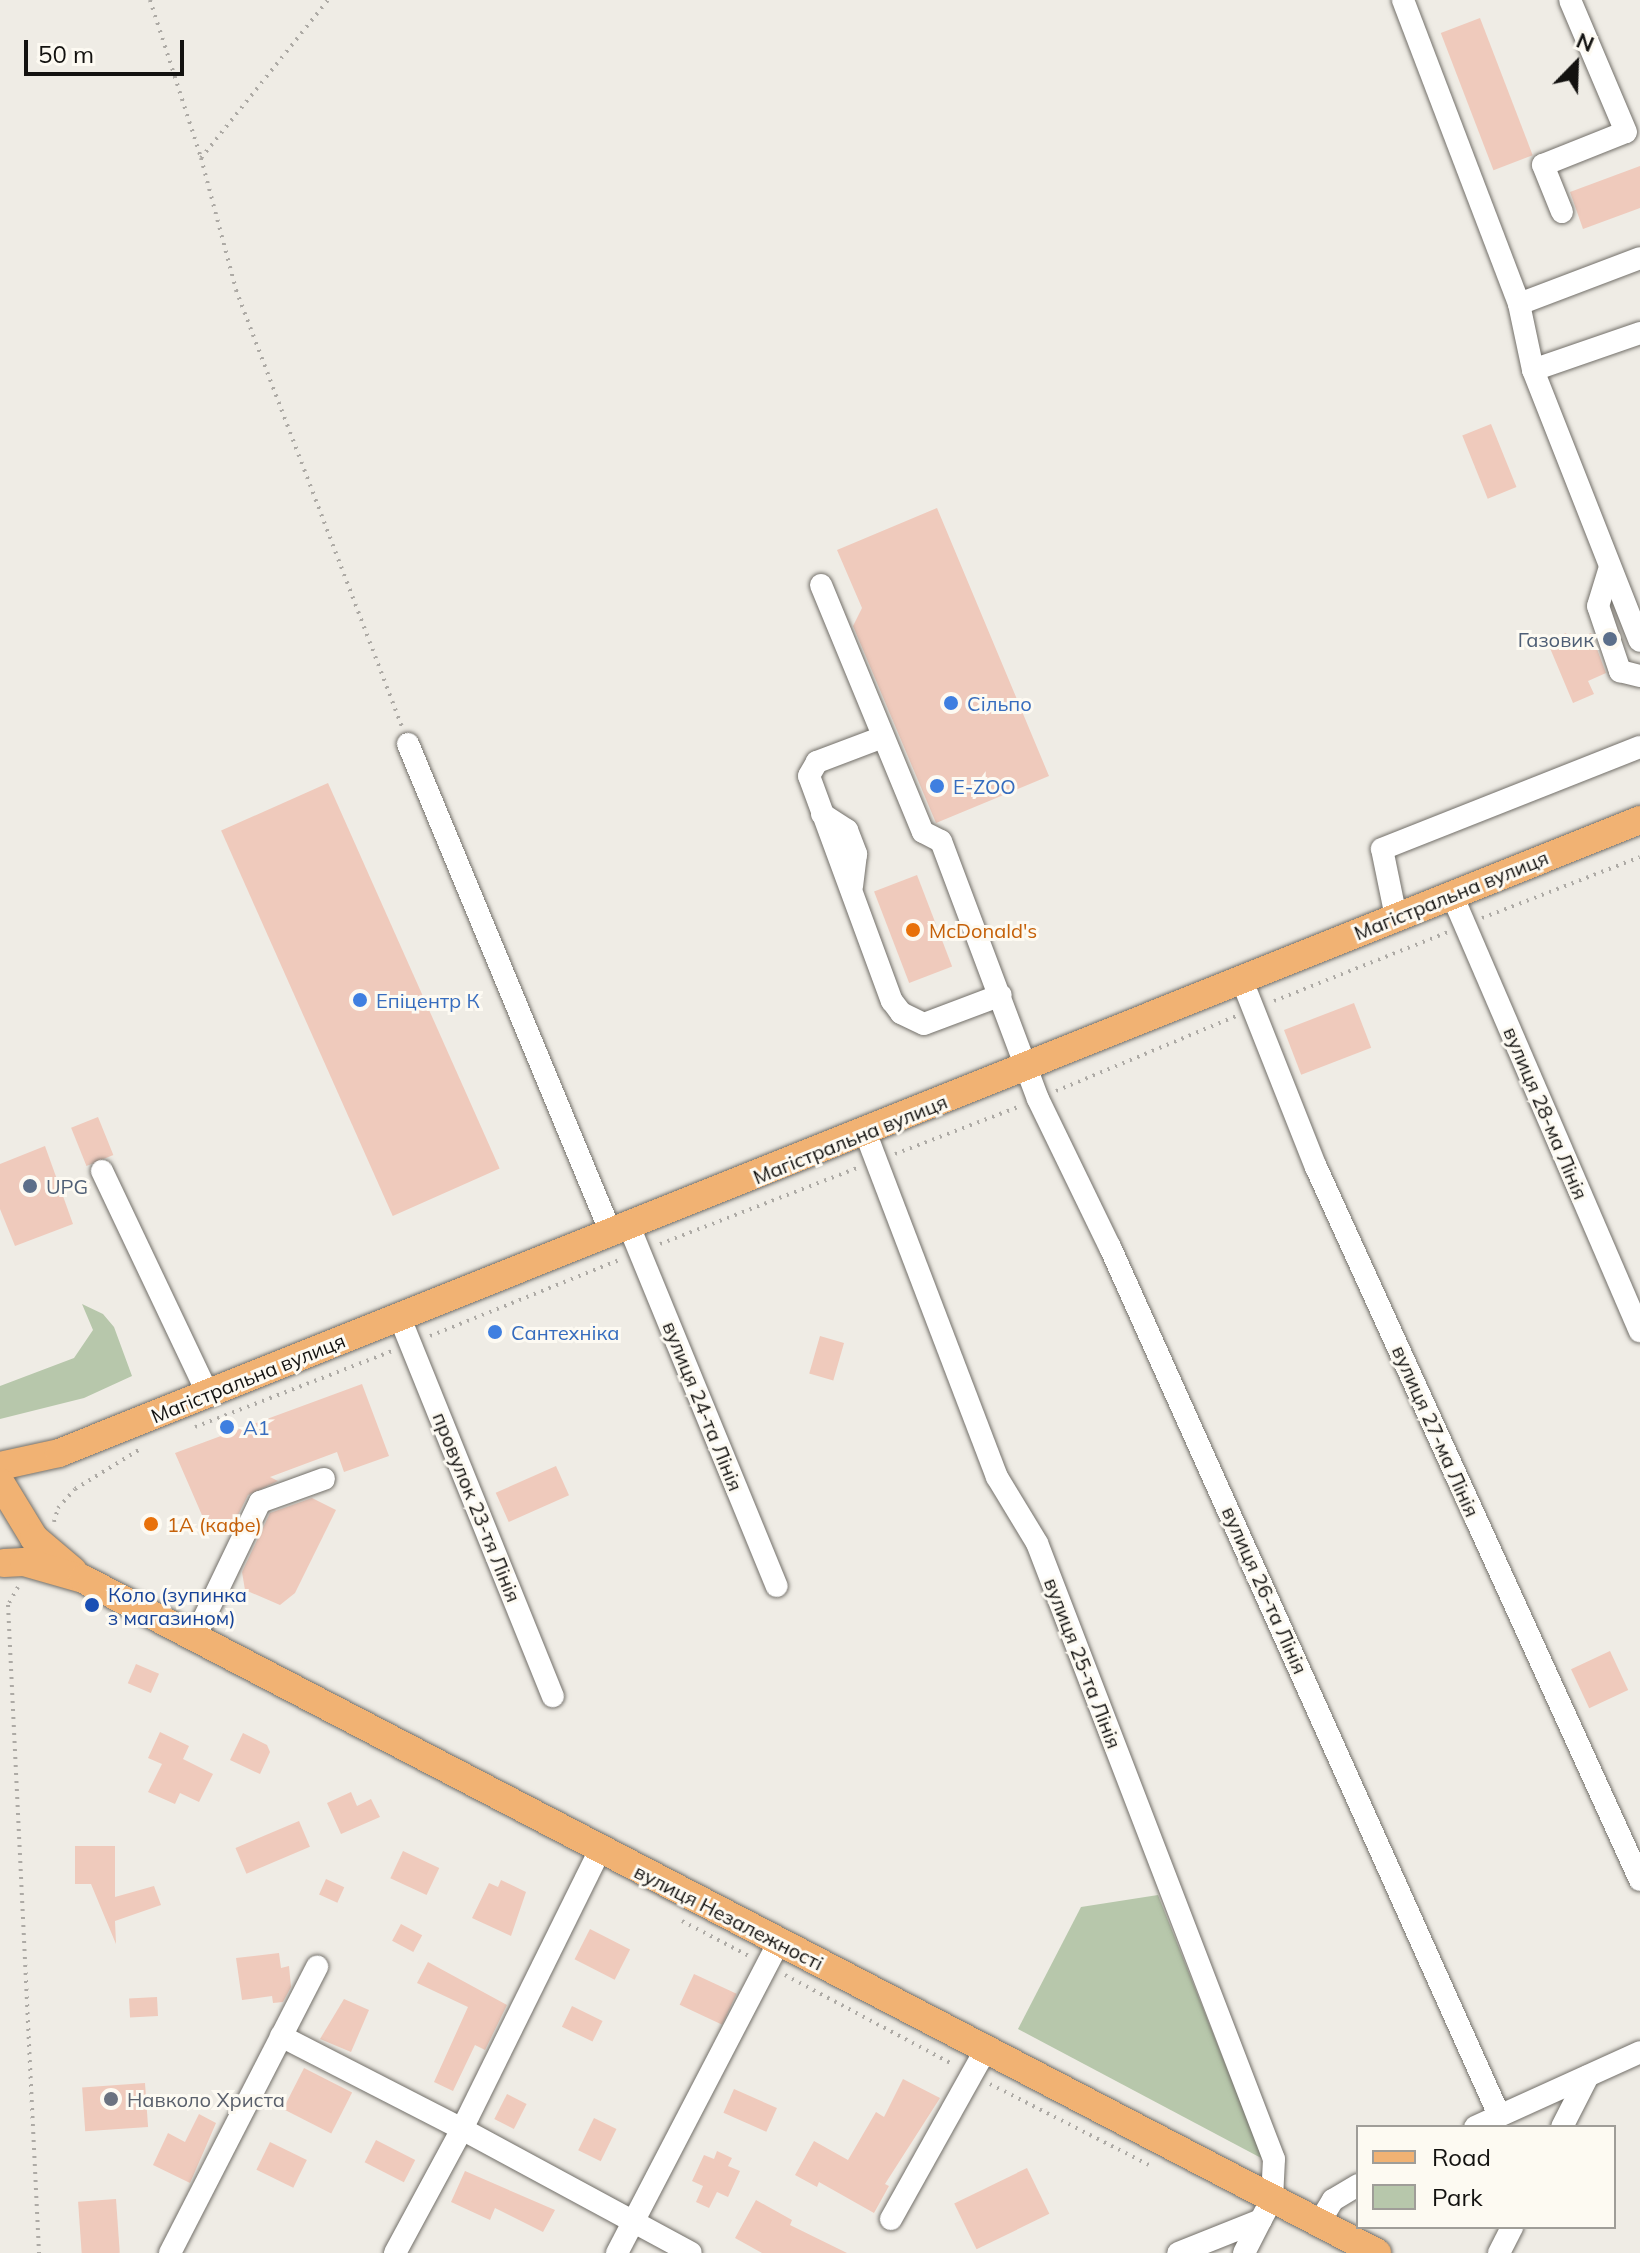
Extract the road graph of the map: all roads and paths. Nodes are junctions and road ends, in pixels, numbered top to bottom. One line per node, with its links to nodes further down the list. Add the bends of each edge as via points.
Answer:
1 (150, 0): 5 (path)
2 (328, 0): 5 (path)
3 (1403, 0): 8 (street)
4 (1570, 0): 6 (street, via 1626,132 1543,165)
5 (201, 158): 16 (path, via 236,290)
6 (1562, 212)
7 (1640, 258): 8 (street)
8 (1519, 304): 10 (street)
9 (1640, 333): 10 (street)
10 (1533, 370): 11 (street)
11 (1610, 567): 13 (street); 14 (street, via 1598,606 1620,671)
12 (821, 585): 15 (street, вулиця 26-та Лінія)
13 (1640, 641)
14 (1640, 676)
15 (883, 737): 22 (street, вулиця 26-та Лінія, via 923,832 941,841); 22 (street, via 811,768 811,784 892,1001 901,1013 924,1024)
16 (408, 744): 26 (street, вулиця 24-та Лінія)
17 (1640, 747): 20 (street, via 1382,849)
18 (1640, 820): 19 (main road, Магістральна вулиця)
19 (1452, 895): 20 (main road, Магістральна вулиця); 28 (street, вулиця 28-ма Лінія)
20 (1396, 917): 21 (main road, Магістральна вулиця)
21 (1241, 978): 23 (main road, Магістральна вулиця); 46 (street, вулиця 27-ма Лінія, via 1316,1167)
22 (1001, 995): 23 (street, вулиця 26-та Лінія)
23 (1026, 1067): 24 (main road, Магістральна вулиця); 53 (street, вулиця 26-та Лінія)
24 (866, 1134): 26 (main road, Магістральна вулиця); 58 (street, вулиця 25-та Лінія, via 997,1477 1037,1543 1274,2159)
25 (102, 1171): 30 (street)
26 (620, 1230): 27 (main road, Магістральна вулиця); 41 (street, вулиця 24-та Лінія)
27 (400, 1318): 29 (street, провулок 23-тя Лінія); 30 (main road, Магістральна вулиця)
28 (1640, 1331)
29 (411, 1344): 31 (path); 44 (street, провулок 23-тя Лінія)
30 (208, 1394): 33 (main road, Магістральна вулиця)
31 (191, 1429)
32 (147, 1446): 38 (path, via 75,1489 58,1508)
33 (59, 1453): 34 (main road, Магістральна вулиця); 37 (main road)
34 (0, 1466)
35 (324, 1479): 43 (street, via 260,1502)
36 (0, 1482): 37 (main road)
37 (16, 1513): 39 (main road); 40 (main road)
38 (55, 1532)
39 (2, 1565): 40 (main road, via 24,1562)
40 (83, 1579): 43 (main road, вулиця Незалежності)
41 (777, 1586)
42 (0, 1605): 63 (path, via 8,1605 9,1620)
43 (195, 1637): 45 (main road, вулиця Незалежності)
44 (553, 1696)
45 (600, 1850): 47 (main road, вулиця Незалежності); 56 (street)
46 (1640, 1880)
47 (779, 1942): 50 (main road, вулиця Незалежності); 60 (street)
48 (317, 1967): 49 (street)
49 (281, 2036): 56 (street); 64 (street)
50 (985, 2051): 58 (main road, вулиця Незалежності); 59 (street)
51 (1640, 2052): 52 (street)
52 (1588, 2076): 53 (street); 55 (street)
53 (1499, 2115): 54 (street)
54 (1479, 2125)
55 (1563, 2125)
56 (462, 2129): 60 (street); 65 (street)
57 (1356, 2186): 61 (street, via 1333,2200)
58 (1266, 2210): 61 (main road, вулиця Незалежності); 68 (street); 69 (street)
59 (891, 2219)
60 (634, 2223): 66 (street); 67 (street)
61 (1319, 2223): 70 (main road, вулиця Незалежності)
62 (1511, 2229): 71 (street)
63 (39, 2253)
64 (170, 2253)
65 (395, 2253)
66 (617, 2253)
67 (691, 2253)
68 (1178, 2253)
69 (1244, 2253)
70 (1377, 2253)
71 (1499, 2253)

